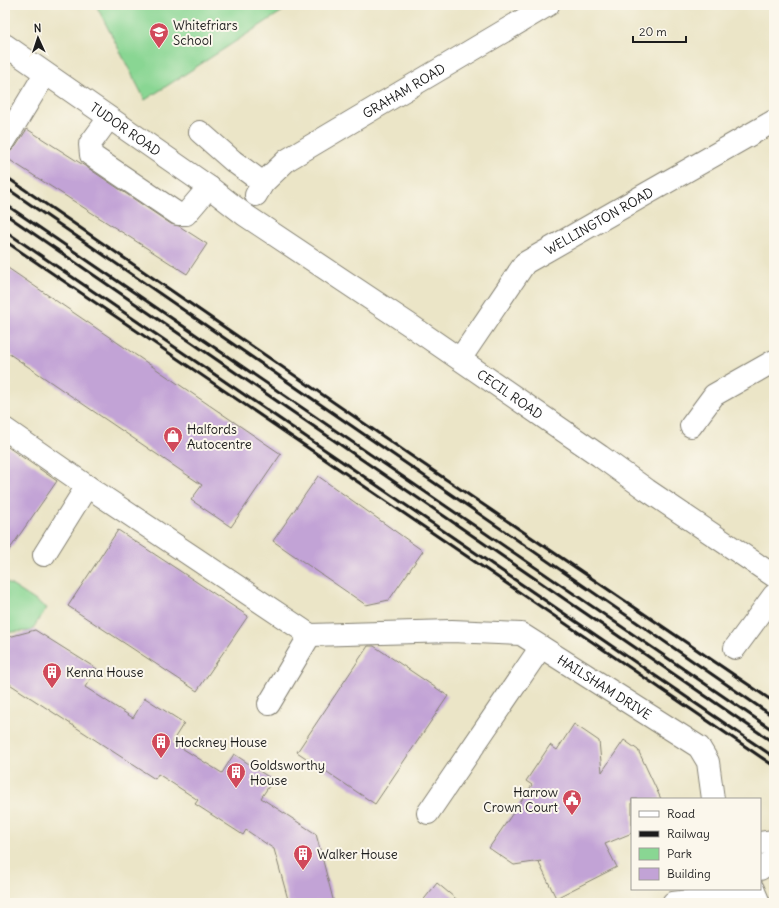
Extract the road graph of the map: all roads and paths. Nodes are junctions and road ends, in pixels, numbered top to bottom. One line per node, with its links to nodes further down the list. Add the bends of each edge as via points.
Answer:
1 (548, 5): 6 (street, GRAHAM ROAD, via 287,160 255,183)
2 (5, 45): 3 (street, TUDOR ROAD)
3 (45, 74): 4 (street, TUDOR ROAD); 7 (street)
4 (109, 118): 8 (street, TUDOR ROAD); 8 (street, via 90,144 91,156 178,214 186,214)
5 (774, 121): 10 (street, WELLINGTON ROAD, via 525,263)
6 (200, 132)
7 (5, 140)
8 (209, 187): 9 (street, TUDOR ROAD)
9 (245, 215): 10 (street, CECIL ROAD)
10 (460, 359): 16 (street, CECIL ROAD)
11 (774, 361): 12 (street, via 714,395)
12 (691, 426)
13 (5, 429): 14 (street)
14 (87, 486): 15 (street); 18 (street)
15 (44, 555)
16 (774, 576)
17 (774, 595): 20 (street)
18 (310, 635): 19 (street, HAILSHAM DRIVE, via 452,631 521,634); 21 (street)
19 (541, 647): 22 (street, HAILSHAM DRIVE, via 699,747 708,762); 23 (street)
20 (735, 648)
21 (270, 704)
22 (713, 798)
23 (428, 813)
24 (774, 841): 25 (street)
25 (761, 843)
26 (774, 860): 27 (street)
27 (761, 868)
28 (753, 890): 31 (street)
29 (730, 894): 30 (street, via 698,900)
30 (675, 898)
31 (759, 903)

